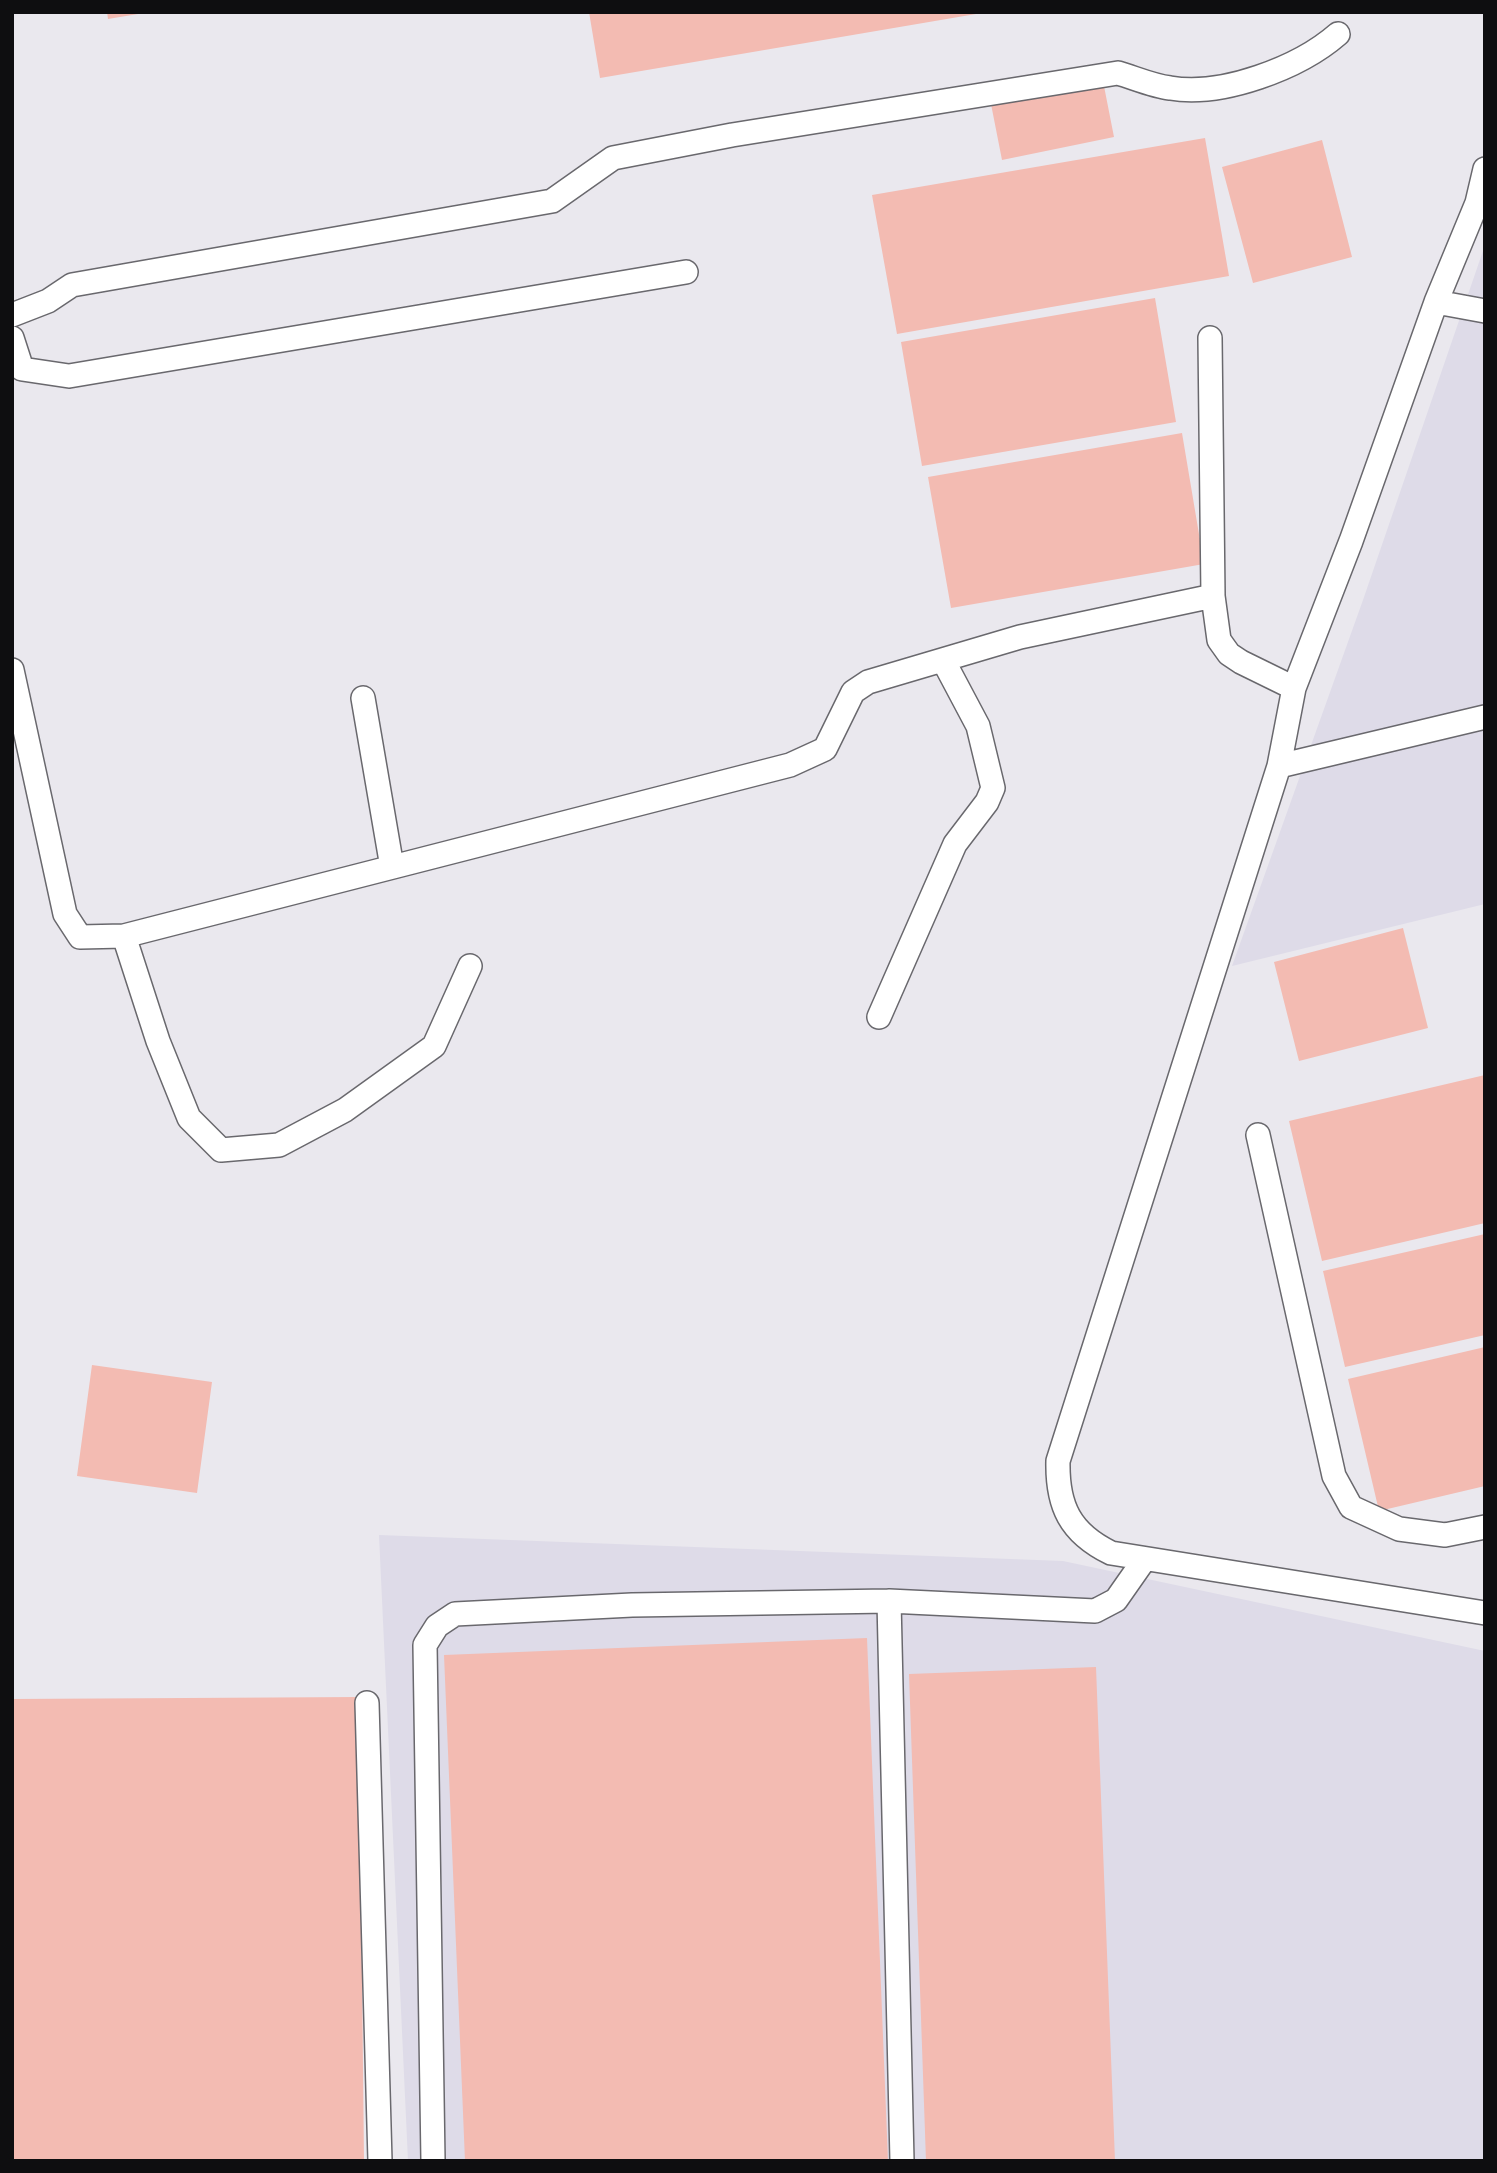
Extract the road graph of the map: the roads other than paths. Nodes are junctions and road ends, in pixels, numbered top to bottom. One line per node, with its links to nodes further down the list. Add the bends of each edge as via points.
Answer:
1 (1338, 34): 6 (lane, via 1319,51 1237,85 1171,89 1118,73 613,158 552,201 72,285 48,301)
2 (1485, 169): 4 (lane, via 1477,203)
3 (686, 272): 7 (lane, via 69,376 22,369)
4 (1436, 302): 5 (lane); 12 (lane)
5 (1485, 311)
6 (12, 315)
7 (12, 338)
8 (1210, 338): 9 (lane)
9 (1213, 596): 10 (lane, via 1020,637); 12 (lane, via 1219,640 1229,654)
10 (943, 660): 16 (lane, via 869,682 853,692 825,749 790,765); 19 (lane, via 978,726 993,788 956,844)
11 (12, 670): 17 (lane, via 65,914 80,937)
12 (1294, 688): 15 (lane)
13 (363, 698): 16 (lane)
14 (1485, 717): 15 (lane)
15 (1279, 766): 22 (lane, via 1058,1461 1062,1503 1073,1525 1088,1542)
16 (392, 867): 17 (lane)
17 (124, 936): 18 (lane, via 188,1118 221,1150 279,1144 345,1110 434,1046)
18 (470, 965)
19 (879, 1017)
20 (1258, 1135): 21 (lane, via 1334,1476 1351,1507 1399,1529 1446,1535)
21 (1485, 1527)
22 (1144, 1560): 23 (lane, via 1116,1600 1095,1611); 24 (lane)
23 (889, 1601): 27 (lane, via 632,1605 455,1614 437,1626 425,1645); 28 (lane)
24 (1485, 1612)
25 (367, 1703): 26 (lane)
26 (380, 2161)
27 (433, 2161)
28 (902, 2161)

